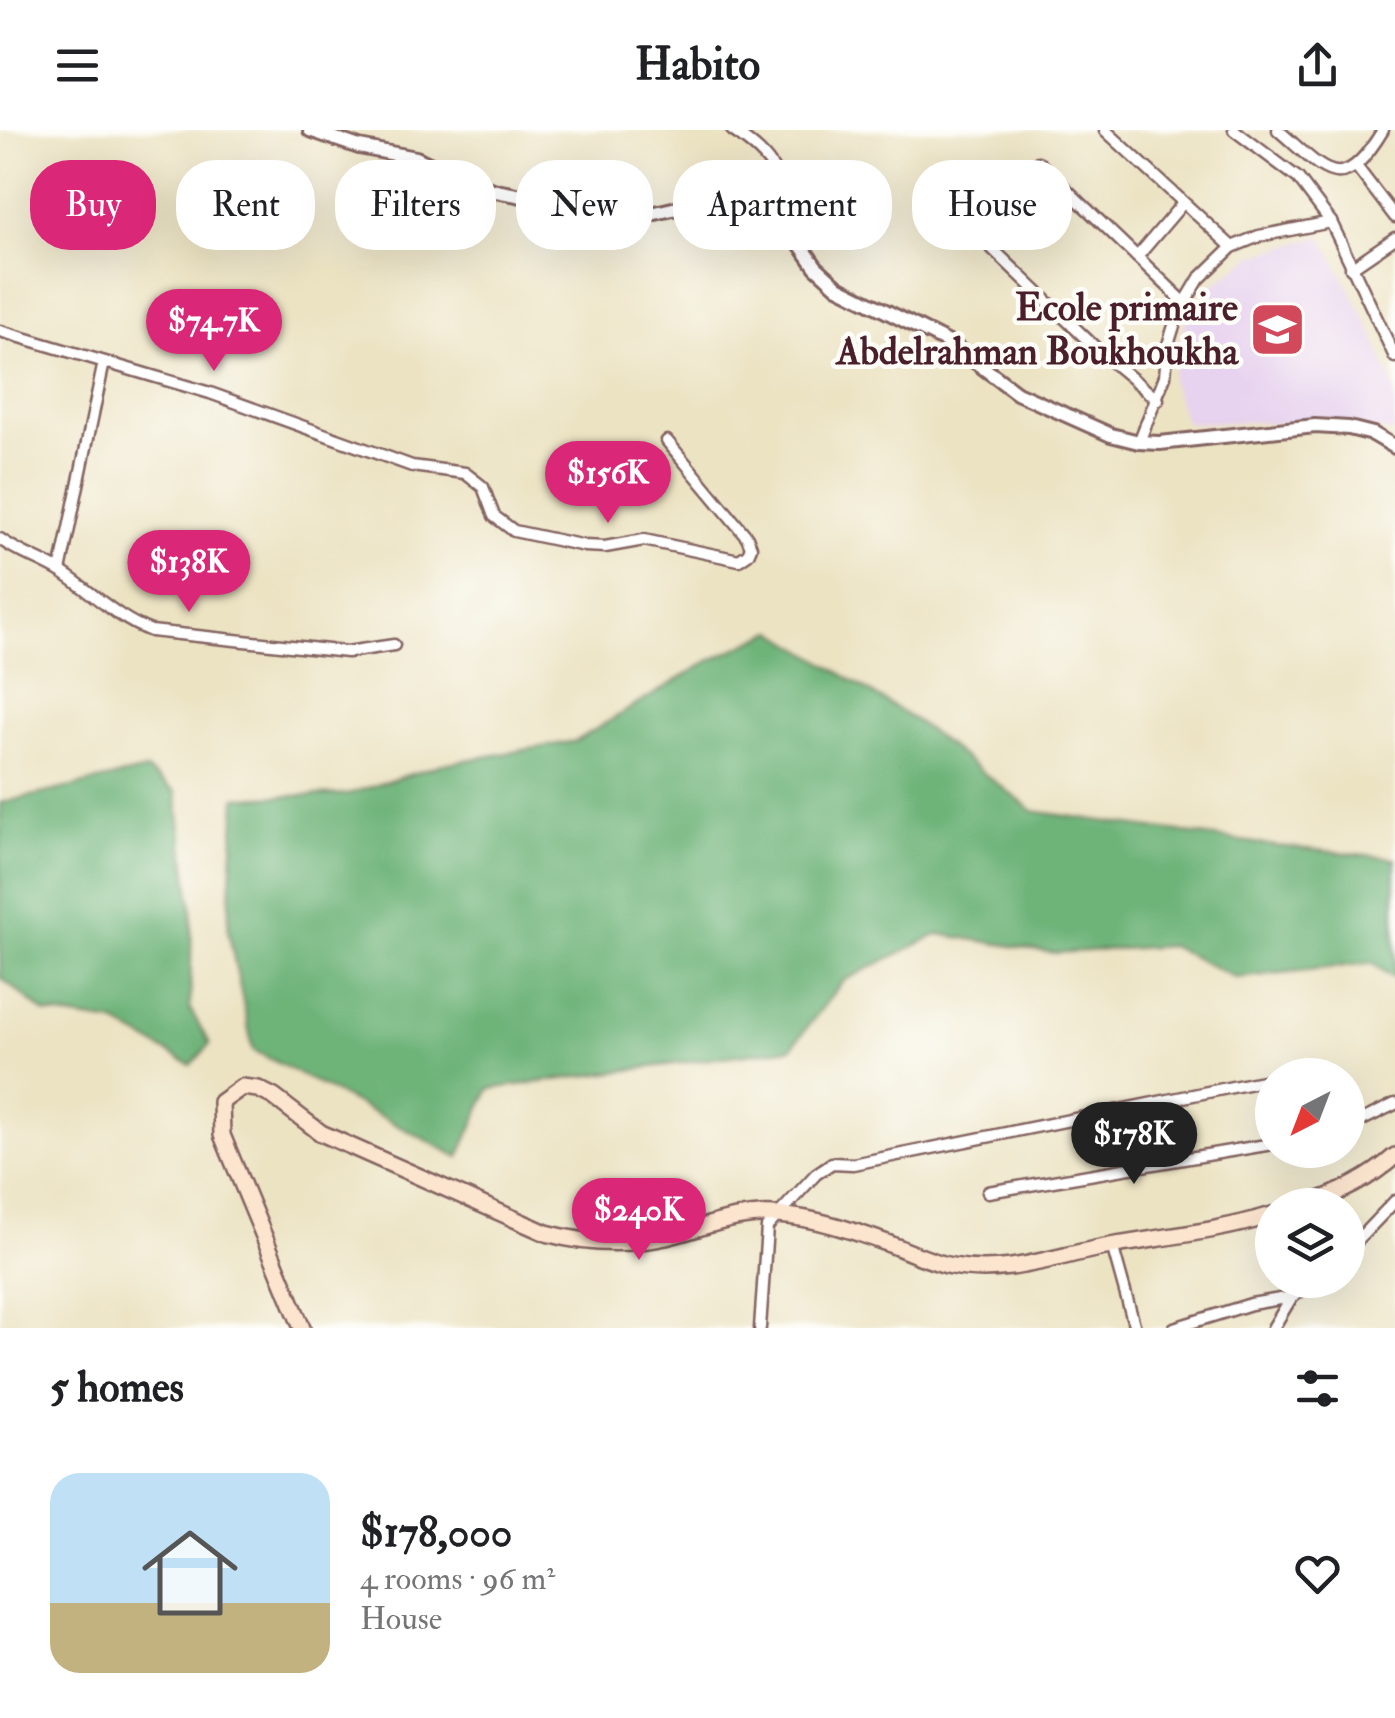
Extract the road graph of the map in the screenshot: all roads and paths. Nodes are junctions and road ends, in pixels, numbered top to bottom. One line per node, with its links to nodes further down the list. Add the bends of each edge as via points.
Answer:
1 (310, 130): 13 (street, via 416,158 496,191 624,216)
2 (732, 130): 7 (street)
3 (1105, 130): 12 (street)
4 (1234, 130): 10 (street)
5 (1278, 130): 8 (street)
6 (1383, 130): 9 (street)
7 (768, 160)
8 (1320, 166): 9 (street, via 1343,174); 10 (street)
9 (1356, 166): 14 (street)
10 (1298, 178): 15 (street)
11 (1072, 195): 20 (street)
12 (1183, 203): 17 (street); 20 (street)
13 (673, 209)
14 (1395, 218)
15 (1331, 222): 17 (street); 21 (street)
16 (1395, 238): 21 (street)
17 (1232, 247): 22 (street)
18 (804, 250): 28 (street, via 838,287 954,345 1017,393)
19 (994, 250): 26 (street)
20 (1137, 257): 22 (street)
21 (1351, 268): 24 (street)
22 (1183, 301): 26 (street)
23 (0, 331): 25 (street)
24 (1395, 357)
25 (104, 362): 27 (street, via 412,466 465,473 483,487 494,516 514,530 585,546 644,540 739,560 748,554 748,537); 31 (street)
26 (1158, 400): 28 (street)
27 (666, 441)
28 (1139, 442): 29 (street, via 1316,426 1374,434)
29 (1395, 446)
30 (0, 539): 31 (street)
31 (60, 571): 32 (street, via 132,624 151,630 347,652)
32 (394, 646)
33 (1255, 1082): 41 (street, via 832,1163)
34 (1395, 1104): 35 (street)
35 (1365, 1119)
36 (1255, 1147): 39 (street)
37 (1395, 1156): 38 (main road)
38 (1352, 1188)
39 (988, 1192)
40 (1395, 1201): 43 (street)
41 (776, 1215): 44 (main road, via 826,1222 977,1270 1003,1271); 47 (main road, via 667,1236 576,1241 357,1150 274,1097 242,1086 221,1102 222,1135); 48 (street, via 765,1235)
42 (1255, 1220): 44 (main road)
43 (1365, 1232)
44 (1112, 1246): 49 (street)
45 (1286, 1298): 50 (street)
46 (1291, 1298): 51 (street)
47 (302, 1328)
48 (760, 1328)
49 (1136, 1328)
50 (1174, 1328)
51 (1274, 1328)

